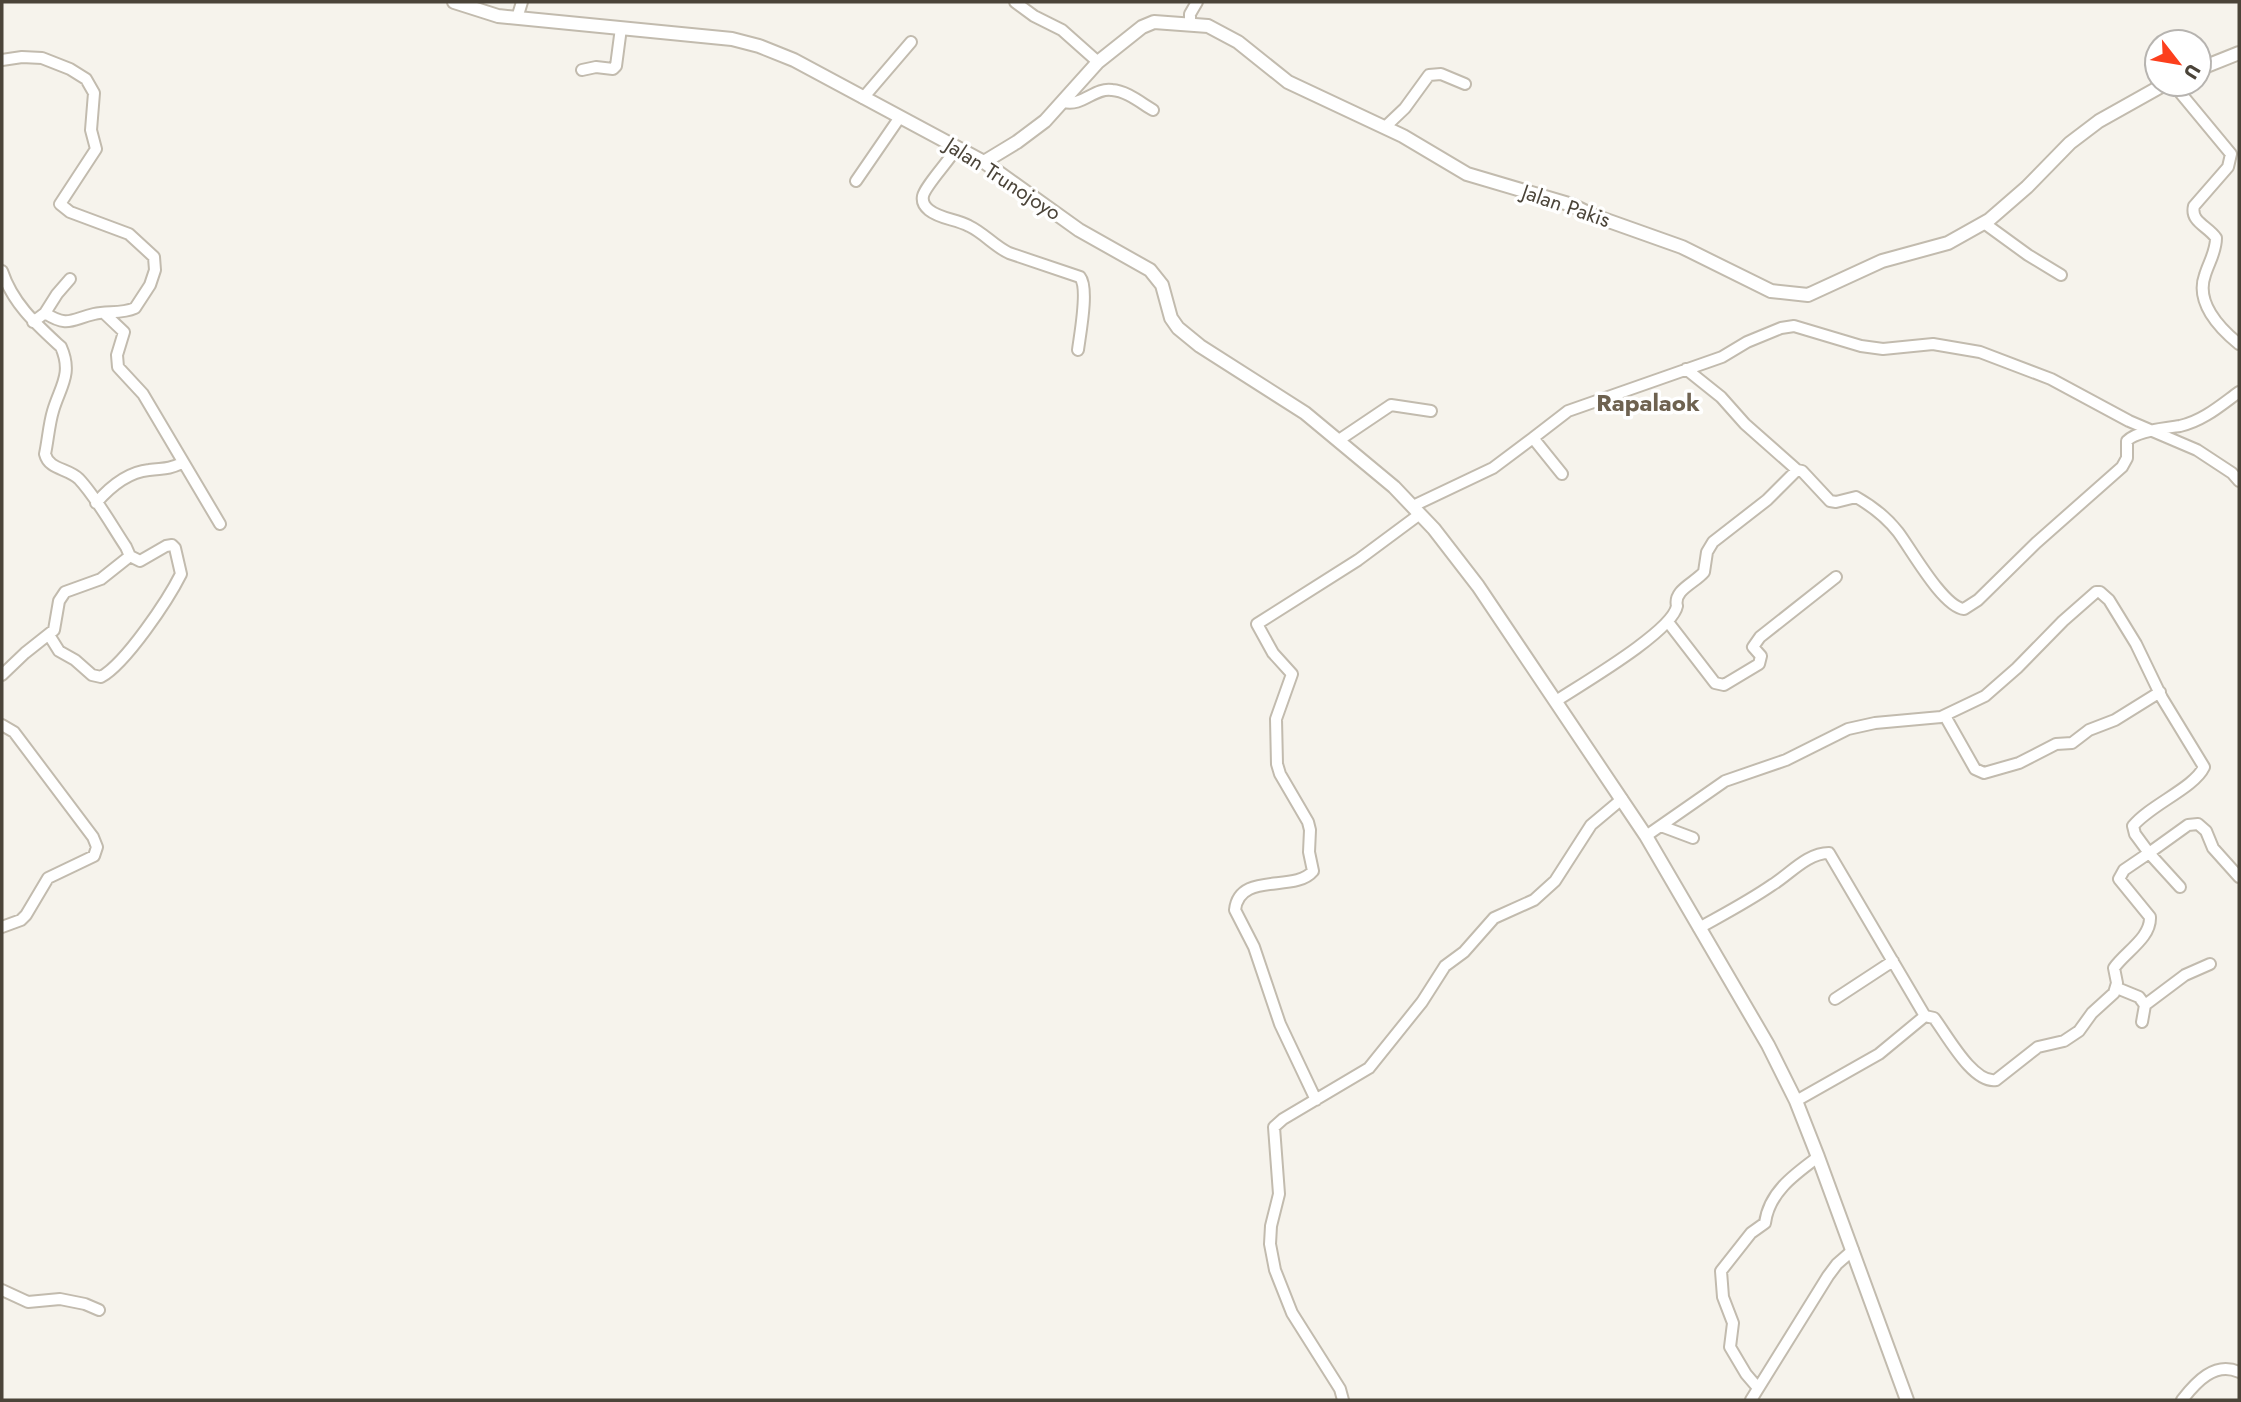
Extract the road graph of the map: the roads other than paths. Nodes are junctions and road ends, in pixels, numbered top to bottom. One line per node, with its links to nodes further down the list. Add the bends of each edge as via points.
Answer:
1 (454, 2): 5 (street, Jalan Trunojoyo)
2 (523, 2): 5 (street)
3 (1015, 2): 11 (street, via 1062,30)
4 (1197, 2): 6 (street)
5 (517, 18): 7 (street, Jalan Trunojoyo)
6 (1190, 26): 11 (street, Jalan Pakis, via 1149,23); 21 (street, Jalan Pakis, via 1215,28 1288,82)
7 (621, 28): 13 (street, via 616,66); 15 (street, Jalan Trunojoyo, via 747,43 794,60)
8 (911, 42): 15 (street)
9 (2239, 53): 12 (street)
10 (2, 60): 30 (street, via 36,57 49,61 78,73 94,93 91,130 96,149 61,206 129,233 155,260 150,285 139,304 131,310)
11 (1098, 62): 18 (street, Jalan Pakis)
12 (2213, 63)
13 (582, 70)
14 (1465, 84): 21 (street, via 1441,74 1429,75)
15 (863, 97): 20 (street, Jalan Trunojoyo)
16 (2143, 97): 25 (street, Jalan Pakis, via 2070,143 2008,206)
17 (2184, 98): 32 (street, via 2231,155 2228,167 2192,212 2216,238 2202,286 2208,308)
18 (1064, 102): 19 (street, via 1074,103 1112,89); 23 (street, Jalan Pakis, via 1032,132)
19 (1153, 110)
20 (900, 117): 22 (street, Jalan Trunojoyo); 24 (street)
21 (1385, 127): 25 (street, Jalan Pakis, via 1478,179 1564,203 1661,239 1779,293 1814,294 1874,264 1948,243)
22 (957, 147): 23 (street, Jalan Trunojoyo); 33 (street, via 924,191 925,205 971,227 1009,253 1080,277 1084,292)
23 (984, 162): 40 (street, Jalan Trunojoyo, via 1079,230 1150,270 1162,285 1178,328)
24 (856, 181)
25 (1984, 223): 27 (street)
26 (2, 271): 31 (street)
27 (2061, 275)
28 (70, 279): 29 (street)
29 (45, 313): 30 (street, via 68,322); 31 (street)
30 (104, 313): 41 (street, via 124,333 118,367 143,394)
31 (33, 323): 45 (street, via 61,347 66,375 53,410 46,458 79,479)
32 (2239, 344)
33 (1078, 350)
34 (1686, 369): 38 (street, via 1794,326 1883,349 1956,346 2051,379); 39 (street, via 1568,411); 42 (street)
35 (2239, 392): 36 (street); 38 (street, via 2197,421)
36 (2239, 399)
37 (1431, 411): 40 (street, via 1391,405)
38 (2151, 430): 42 (street, via 2128,439 2122,467 1964,609 1947,599 1885,517 1856,497 1830,501); 44 (street, via 2212,459)
39 (1533, 438): 43 (street); 46 (street, via 1493,468)
40 (1339, 440): 46 (street, Jalan Trunojoyo)
41 (182, 463): 45 (street, via 137,473); 47 (street)
42 (1797, 470): 50 (street, via 1713,542 1704,572 1678,594 1676,612)
43 (1562, 474)
44 (2239, 481)
45 (96, 503): 48 (street)
46 (1416, 510): 54 (street, Jalan Trunojoyo, via 1478,586); 73 (street, via 1358,560 1256,624 1292,674 1276,719 1277,764 1308,822 1313,871 1298,880 1255,887 1241,896 1236,910 1280,1024)
47 (220, 524)
48 (130, 556): 51 (street, via 101,579 65,592 57,608 57,626); 51 (street, via 140,561 173,545 181,574 111,670 101,677 92,675 58,651)
49 (1836, 577): 50 (street, via 1760,637 1753,647 1761,656 1759,664 1724,685 1716,683)
50 (1668, 622): 54 (street)
51 (49, 635): 52 (street)
52 (2, 674)
53 (2160, 692): 55 (street, via 2072,743 2056,744 2019,763 1984,773 1975,769); 55 (street, via 2137,644 2109,600 2097,592 2001,683); 61 (street, via 2204,767 2199,776 2133,826)
54 (1556, 701): 57 (street, Jalan Trunojoyo)
55 (1945, 716): 58 (street, via 1848,729 1786,760 1725,781)
56 (2, 725): 64 (street, via 14,732 97,847 94,856 48,878 26,915)
57 (1622, 799): 59 (street, Jalan Trunojoyo); 73 (street, via 1591,825 1541,895 1494,918 1465,952 1446,966 1369,1068)
58 (1661, 826): 59 (street); 60 (street)
59 (1646, 836): 65 (street, Jalan Trunojoyo)
60 (1693, 838)
61 (2149, 853): 62 (street, via 2188,825 2198,824); 63 (street); 68 (street, via 2124,870 2119,879 2150,922 2147,932 2114,968)
62 (2239, 877)
63 (2180, 887)
64 (2, 927)
65 (1699, 928): 66 (street, via 1796,866 1827,852); 74 (street, Jalan Trunojoyo)
66 (1893, 961): 69 (street); 71 (street)
67 (2210, 964): 70 (street, via 2185,975)
68 (2117, 988): 70 (street); 71 (street, via 2073,1036 2038,1047 1991,1081 1963,1060 1934,1018)
69 (1835, 999)
70 (2146, 1005): 72 (street)
71 (1925, 1016): 74 (street, via 1879,1054)
72 (2142, 1022)
73 (1316, 1100): 83 (street, via 1275,1127 1279,1194 1270,1244 1278,1282 1292,1313)
74 (1796, 1101): 75 (street, Jalan Trunojoyo)
75 (1818, 1157): 76 (street, Jalan Trunojoyo); 82 (street, via 1782,1186 1764,1224 1751,1233 1721,1271 1732,1323 1730,1347)
76 (1853, 1250): 82 (street, via 1828,1276); 85 (street, Jalan Trunojoyo)
77 (2, 1290): 78 (street, via 28,1302 60,1299)
78 (99, 1310)
79 (2239, 1360): 80 (street)
80 (2226, 1368): 81 (street); 86 (street, via 2216,1369)
81 (2239, 1372)
82 (1758, 1388): 84 (street)
83 (1343, 1400)
84 (1751, 1400)
85 (1907, 1400)
86 (2182, 1400)

